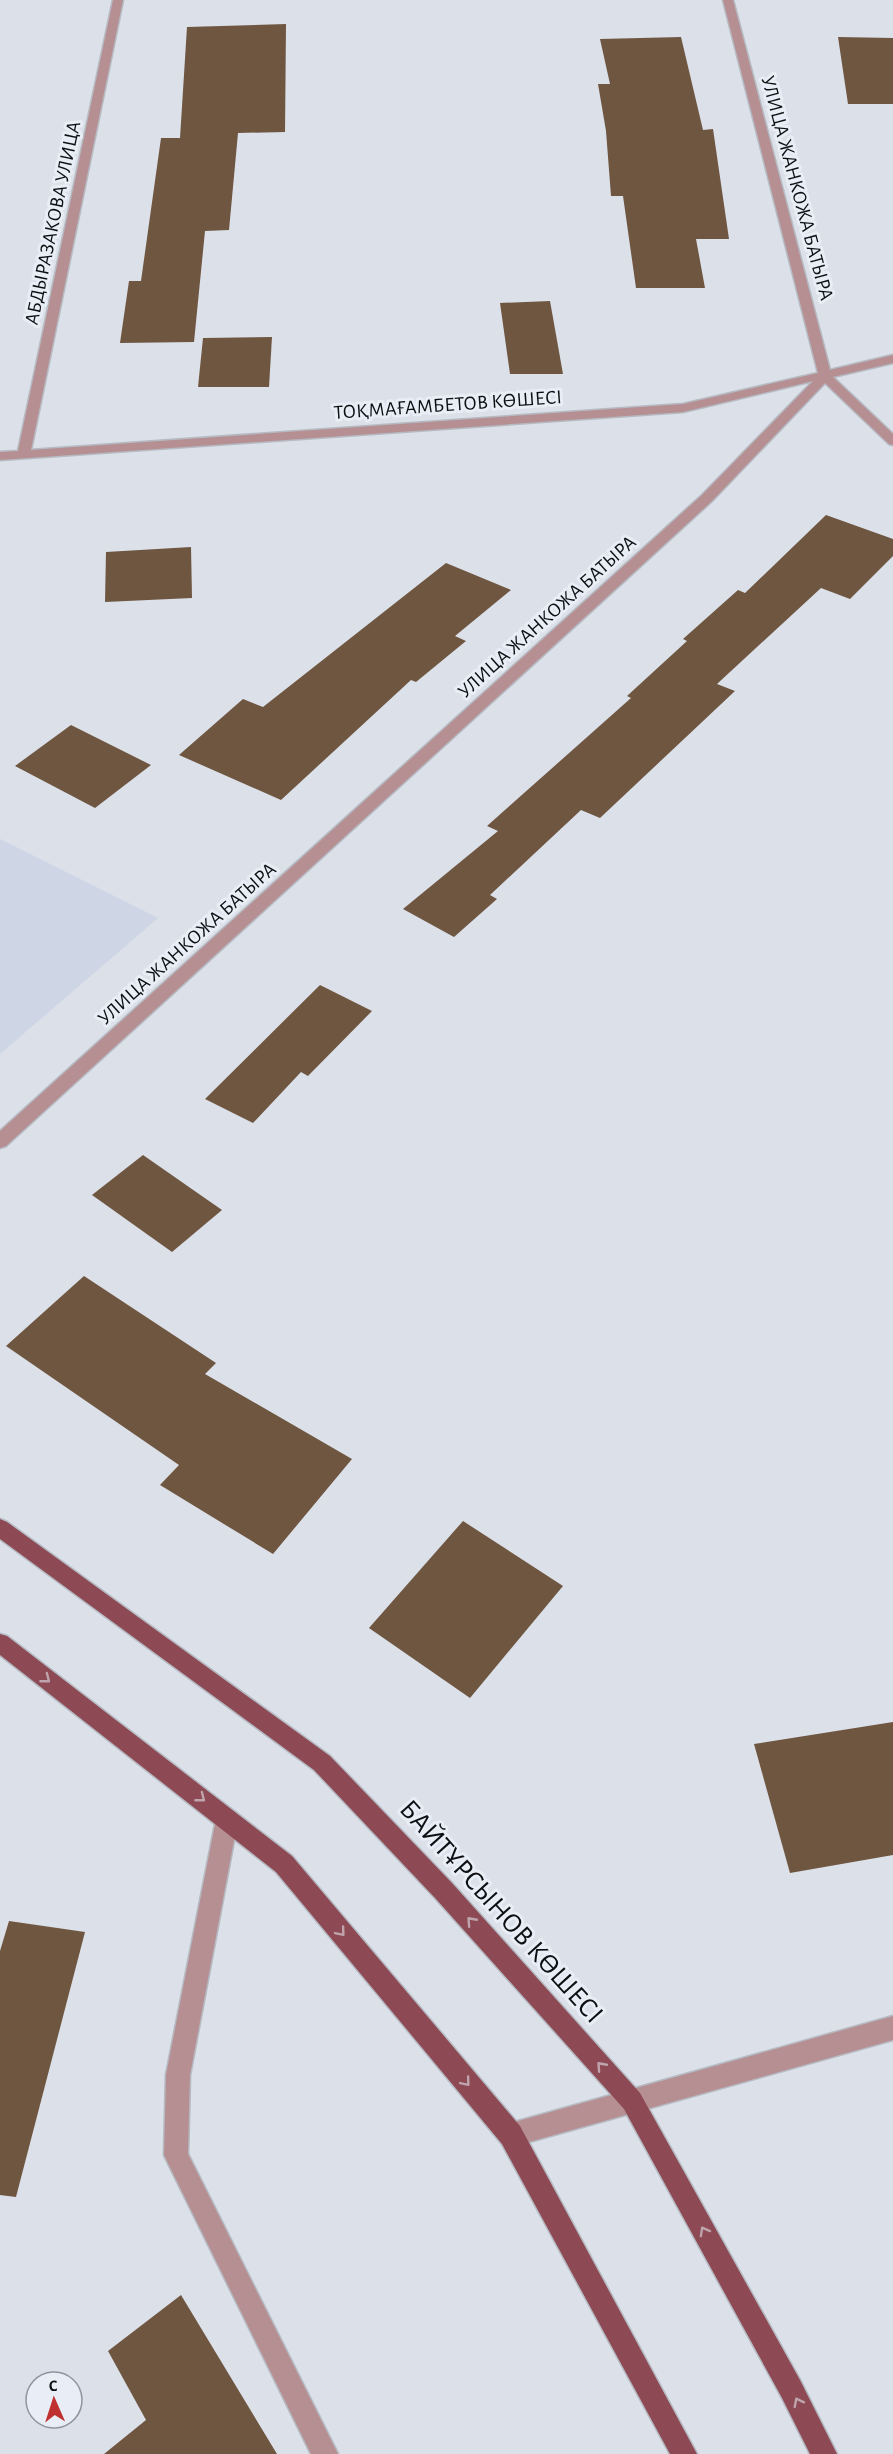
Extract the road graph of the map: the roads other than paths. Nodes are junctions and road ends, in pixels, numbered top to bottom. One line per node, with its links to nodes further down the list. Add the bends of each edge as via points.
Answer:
1 (118, 0): 6 (street, АБДЫРАЗАКОВА УЛИЦА)
2 (728, 0): 4 (street, УЛИЦА ЖАНКОЖА БАТЫРА)
3 (893, 359): 4 (street, ТОҚМАҒАМБЕТОВ КӨШЕСІ)
4 (825, 376): 5 (street); 6 (street, ТОҚМАҒАМБЕТОВ КӨШЕСІ, via 683,408); 8 (street, УЛИЦА ЖАНКОЖА БАТЫРА, via 707,498)
5 (893, 441)
6 (24, 454): 7 (street, ТОҚМАҒАМБЕТОВ КӨШЕСІ)
7 (0, 456)
8 (0, 1141)
9 (0, 1528): 13 (main road, БАЙТҰРСЫНОВ КӨШЕСІ, one-way to 9, via 322,1763)
10 (0, 1643): 11 (main road, one-way to 11)
11 (227, 1819): 14 (main road, one-way to 14, via 284,1864); 15 (street, via 178,2075 176,2155)
12 (893, 2028): 13 (street)
13 (632, 2101): 14 (street); 17 (main road, БАЙТҰРСЫНОВ КӨШЕСІ, one-way to 13)
14 (511, 2135): 16 (main road)
15 (325, 2454)
16 (684, 2454)
17 (824, 2454)

